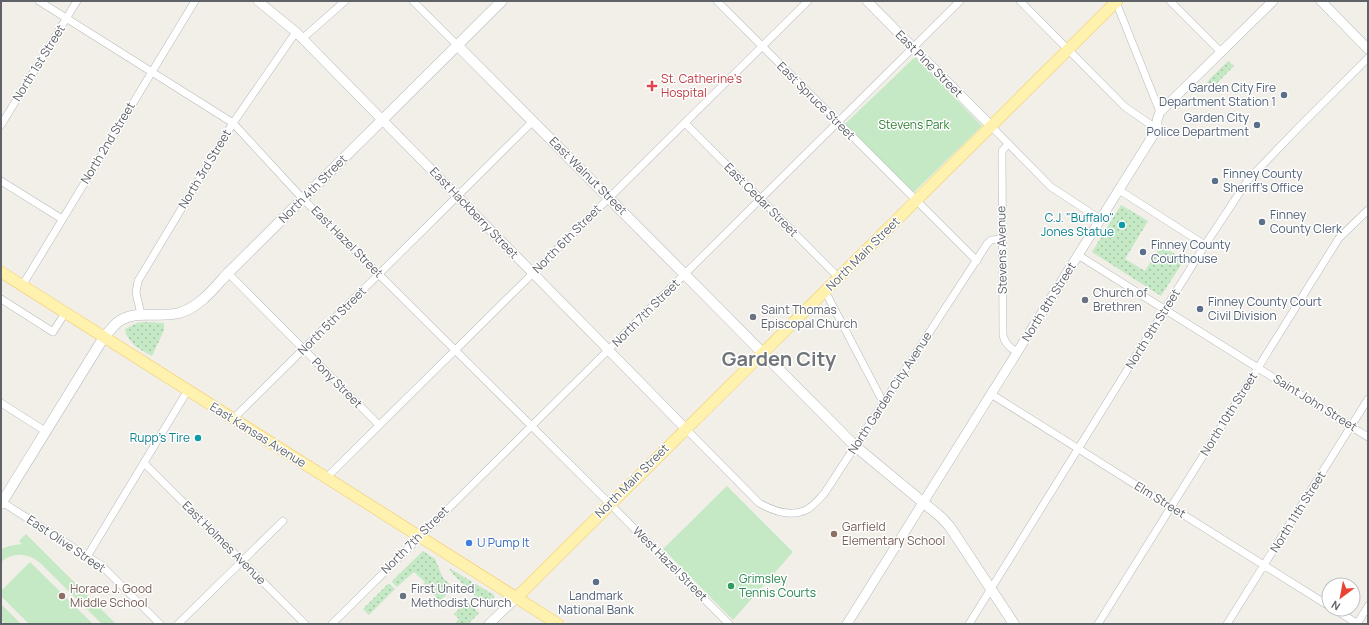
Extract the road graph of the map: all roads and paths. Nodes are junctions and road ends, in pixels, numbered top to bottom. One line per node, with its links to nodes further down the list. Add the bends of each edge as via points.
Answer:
1 (39, 1): 17 (street, East Hazel Street)
2 (77, 1): 17 (street, North 1st Street)
3 (195, 1): 26 (street, North 2nd Street)
4 (258, 1): 18 (street, East Hackberry Street)
5 (345, 1): 18 (street, North 3rd Street)
6 (413, 1): 19 (street, East Walnut Street)
7 (502, 1): 19 (main road, North 4th Street)
8 (717, 1): 20 (street, East Spruce Street)
9 (808, 1): 20 (street, North 6th Street)
10 (867, 1): 21 (street, East Pine Street)
11 (960, 1): 21 (street, North 7th Street)
12 (1020, 1): 23 (street)
13 (1117, 1): 23 (main road, North Main Street); 27 (street)
14 (1170, 1): 24 (street)
15 (1273, 1): 24 (street)
16 (1321, 1): 22 (street)
17 (67, 18): 26 (street, East Hazel Street); 33 (street, North 1st Street)
18 (299, 35): 28 (street, East Hackberry Street); 31 (street, North 3rd Street)
19 (457, 45): 28 (main road, North 4th Street); 29 (main road, East Walnut Street)
20 (762, 46): 30 (street, East Spruce Street); 32 (street, North 6th Street)
21 (913, 47): 30 (street, North 7th Street); 34 (street, East Pine Street)
22 (1368, 49)
23 (1068, 50): 34 (main road, North Main Street); 35 (street, via 1125,107)
24 (1220, 52): 27 (street)
25 (1368, 58): 48 (street, North 9th Street, via 1248,180)
26 (152, 72): 31 (street, East Hazel Street); 45 (street, North 2nd Street)
27 (1160, 112): 35 (street, North 8th Street)
28 (382, 120): 39 (street, East Hackberry Street); 41 (main road, North 4th Street)
29 (533, 121): 39 (street, North 5th Street); 40 (main road, East Walnut Street)
30 (838, 122): 42 (street, North 7th Street); 43 (street, East Spruce Street)
31 (233, 123): 41 (street, East Hazel Street); 62 (street, North 3rd Street, via 138,281 136,293)
32 (685, 123): 40 (street, North 6th Street); 42 (street, East Cedar Street)
33 (1, 125)
34 (991, 126): 36 (street); 43 (main road, North Main Street)
35 (1157, 129): 38 (street, North 8th Street)
36 (1008, 144): 46 (street, via 1051,187); 47 (street, Stevens Avenue, via 1002,151)
37 (1, 181): 45 (street)
38 (1119, 190): 46 (street, North 8th Street); 48 (street)
39 (458, 196): 53 (street, East Hackberry Street); 54 (street, North 5th Street)
40 (609, 197): 53 (street, North 6th Street); 55 (main road, East Walnut Street)
41 (303, 199): 52 (main road, North 4th Street); 54 (street, East Hazel Street)
42 (760, 199): 55 (street, North 7th Street); 56 (street, East Cedar Street)
43 (916, 201): 50 (street, East Spruce Street); 56 (main road, North Main Street)
44 (1368, 210): 69 (street, North 10th Street, via 1339,238)
45 (62, 219): 57 (street, North 2nd Street)
46 (1100, 219): 49 (street, North 8th Street)
47 (1002, 239): 50 (street, North Garden City Avenue, via 988,242); 68 (street, Stevens Avenue, via 1003,336 1005,343)
48 (1205, 245): 60 (street, North 9th Street)
49 (1078, 255): 60 (street, Saint John Street); 68 (street, North 8th Street)
50 (977, 261): 73 (street, North Garden City Avenue)
51 (1, 272): 57 (main road, East Kansas Avenue)
52 (228, 273): 62 (main road, North 4th Street, via 205,298 192,307 179,313); 64 (street, Pony Street)
53 (533, 273): 65 (street, North 6th Street); 66 (street, East Hackberry Street)
54 (380, 274): 64 (street, North 5th Street); 65 (street, East Hazel Street)
55 (685, 274): 66 (street, North 7th Street); 67 (main road, East Walnut Street)
56 (838, 277): 58 (main road, North Main Street)
57 (22, 286): 61 (main road, East Kansas Avenue)
58 (825, 291): 67 (main road, North Main Street); 73 (street)
59 (1, 299): 61 (street, via 53,332)
60 (1165, 309): 69 (street, Saint John Street); 83 (street, North 9th Street)
61 (65, 312): 63 (main road, East Kansas Avenue)
62 (141, 314): 63 (main road, North 4th Street, via 120,320)
63 (104, 337): 70 (main road, East Kansas Avenue); 80 (main road)
64 (304, 349): 75 (street, North 5th Street); 76 (street, Pony Street)
65 (456, 350): 76 (street, North 6th Street); 77 (street, East Hazel Street)
66 (609, 350): 77 (street, North 7th Street); 79 (street, East Hackberry Street)
67 (763, 352): 79 (main road, North Main Street); 82 (main road, East Walnut Street)
68 (1018, 352): 71 (street, North 8th Street)
69 (1258, 368): 78 (street, Saint John Street); 89 (street, North 10th Street)
70 (188, 390): 75 (main road, East Kansas Avenue); 84 (street)
71 (991, 394): 83 (street, Elm Street); 86 (street, North 8th Street)
72 (1368, 399): 78 (street, North 11th Street)
73 (883, 402): 82 (street, North Garden City Avenue)
74 (1, 403): 80 (street)
75 (233, 419): 85 (main road, East Kansas Avenue)
76 (379, 425): 85 (street, North 6th Street)
77 (532, 426): 88 (street, East Hazel Street); 91 (street, North 7th Street)
78 (1351, 426): 81 (street, Saint John Street); 94 (street, North 11th Street)
79 (686, 429): 82 (street, North Garden City Avenue, via 759,503 780,512 807,510 815,503 824,494); 88 (main road, North Main Street)
80 (45, 431): 87 (main road)
81 (1368, 437)
82 (855, 446): 86 (main road, East Walnut Street)
83 (1078, 449): 89 (street, Elm Street); 95 (street, North 9th Street)
84 (144, 463): 92 (street); 93 (street, East Holmes Avenue)
85 (326, 478): 91 (main road, East Kansas Avenue)
86 (923, 502): 95 (main road, East Walnut Street, via 950,527); 107 (street, North 8th Street)
87 (1, 503): 92 (street, East Olive Street)
88 (610, 504): 96 (main road, North Main Street); 106 (street, West Hazel Street)
89 (1171, 507): 94 (street, Elm Street); 110 (street, North 10th Street)
90 (283, 521): 93 (street)
91 (419, 536): 96 (main road, East Kansas Avenue); 103 (street, North 7th Street)
92 (88, 555): 100 (street, East Olive Street)
93 (242, 561): 101 (street); 102 (street, East Holmes Avenue)
94 (1264, 565): 97 (street, Elm Street); 111 (street, North 11th Street)
95 (991, 589): 108 (street, North 9th Street); 109 (main road, East Walnut Street)
96 (516, 598): 104 (street, North Main Street); 105 (main road, East Kansas Avenue)
97 (1321, 601)
98 (1368, 606): 112 (street)
99 (1346, 617): 112 (street)
100 (160, 624)
101 (178, 624)
102 (305, 624)
103 (332, 624)
104 (489, 624)
105 (558, 624)
106 (729, 624)
107 (847, 624)
108 (969, 624)
109 (1014, 624)
110 (1098, 624)
111 (1227, 624)
112 (1357, 624)

